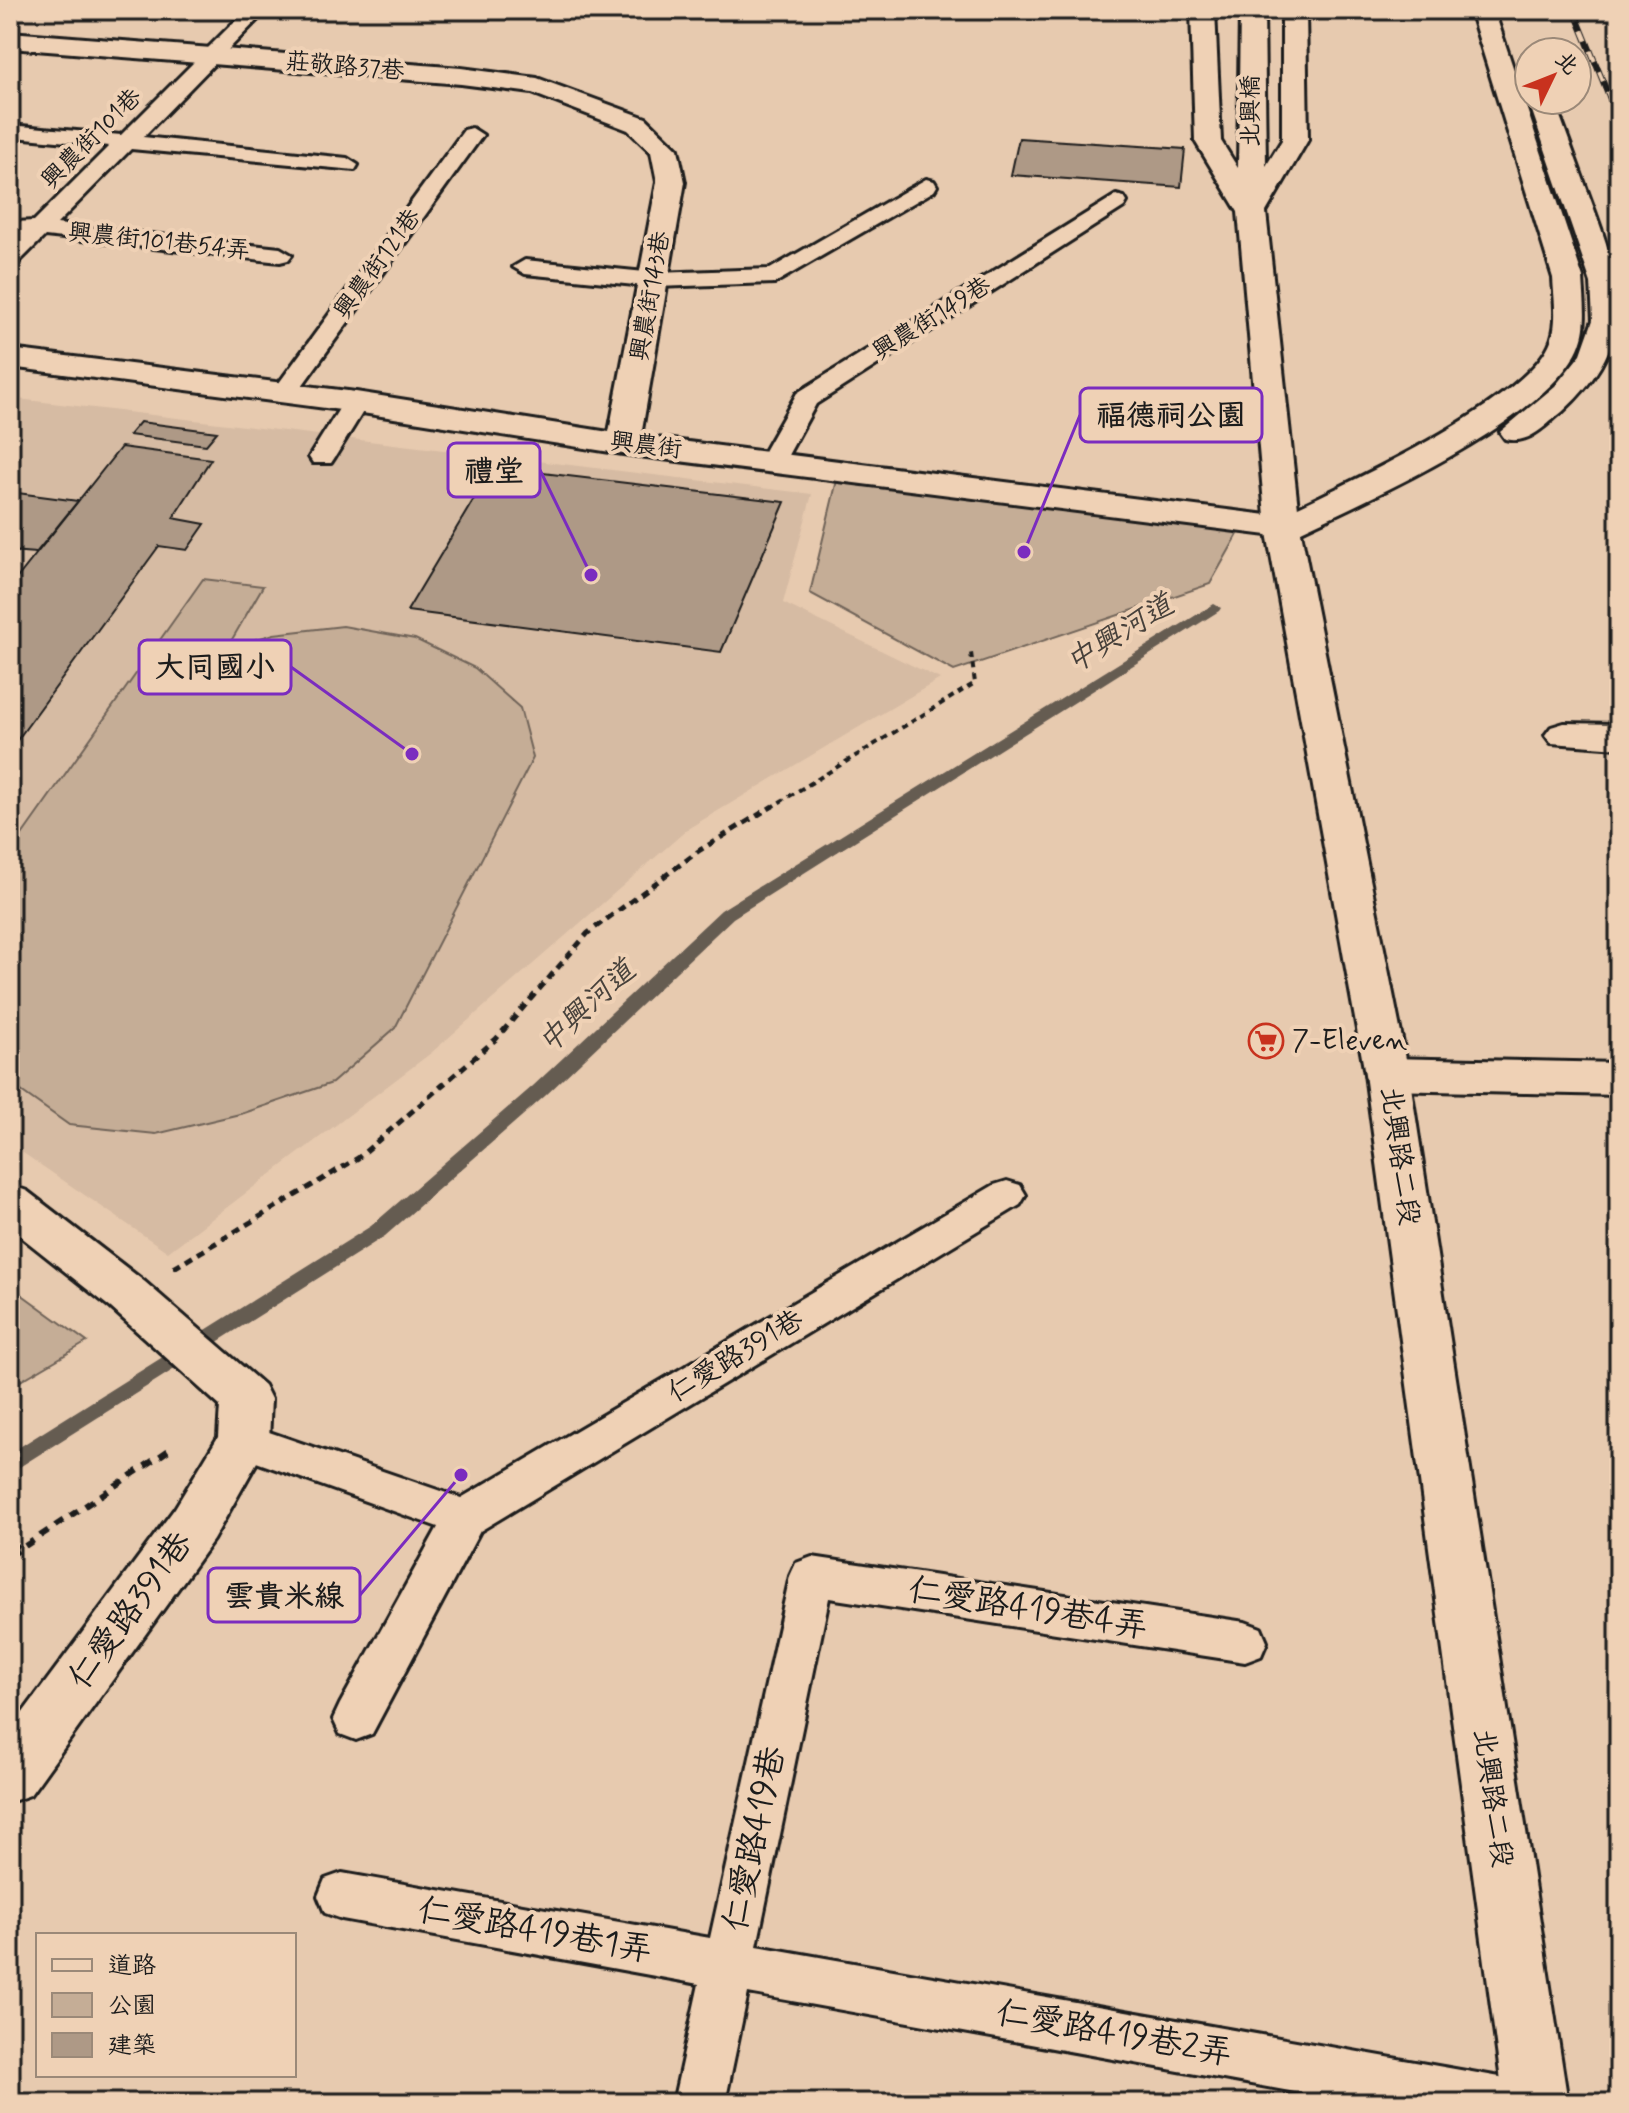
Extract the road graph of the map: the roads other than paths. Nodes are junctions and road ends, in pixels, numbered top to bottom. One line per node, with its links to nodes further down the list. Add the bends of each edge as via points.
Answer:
1 (257, 10): 7 (lane, 興農街101巷)
2 (1203, 10): 16 (main road, 北興路二段, via 1208,141)
3 (1252, 10): 16 (main road, 北興橋)
4 (1294, 10): 16 (main road, via 1295,140)
5 (1482, 10): 29 (main road, via 1568,278 1570,316 1563,349 1535,382 1485,417 1399,471)
6 (10, 40): 7 (main road, 莊敬路37巷)
7 (211, 56): 11 (lane, 興農街101巷); 12 (main road, 莊敬路37巷, via 537,86 637,124)
8 (1547, 116): 29 (main road, via 1606,283 1608,320 1596,356 1566,393 1514,433 1429,484)
9 (15, 130): 11 (lane)
10 (472, 135): 24 (lane, 興農街121巷)
11 (124, 143): 13 (lane); 18 (lane, 興農街101巷)
12 (664, 149): 22 (main road, 興農街143巷, via 671,182)
13 (347, 165)
14 (926, 186): 22 (lane, via 775,276)
15 (1116, 202): 28 (lane, 興農街149巷, via 806,399)
16 (1252, 212): 29 (main road, 北興路二段)
17 (10, 226): 18 (lane, 興農街101巷54弄)
18 (39, 229): 19 (lane, 興農街101巷54弄); 20 (lane, 興農街101巷)
19 (280, 255)
20 (10, 258)
21 (525, 267): 22 (lane)
22 (655, 280): 26 (main road, 興農街143巷)
23 (10, 358): 24 (main road, 興農街)
24 (285, 392): 25 (main road, 興農街)
25 (356, 402): 26 (main road, 興農街); 27 (lane)
26 (623, 444): 28 (main road, 興農街)
27 (322, 457)
28 (772, 460): 29 (main road, 興農街)
29 (1283, 527): 32 (main road, 北興路二段)
30 (1564, 735): 31 (main road)
31 (1619, 736)
32 (1387, 1074): 33 (main road); 46 (main road, 北興路二段)
33 (1619, 1079)
34 (1007, 1195): 37 (lane, 仁愛路391巷)
35 (10, 1203): 36 (main road, via 128,1295)
36 (244, 1420): 37 (lane); 41 (main road, 仁愛路391巷, via 194,1524)
37 (465, 1518): 40 (lane)
38 (812, 1576): 39 (lane, 仁愛路419巷4弄); 43 (lane, 仁愛路419巷)
39 (1245, 1642)
40 (356, 1719)
41 (10, 1776)
42 (342, 1896): 43 (lane, 仁愛路419巷1弄)
43 (728, 1965): 44 (lane, 仁愛路419巷); 45 (lane, 仁愛路419巷2弄)
44 (699, 2103)
45 (1500, 2103)
46 (1536, 2103)

